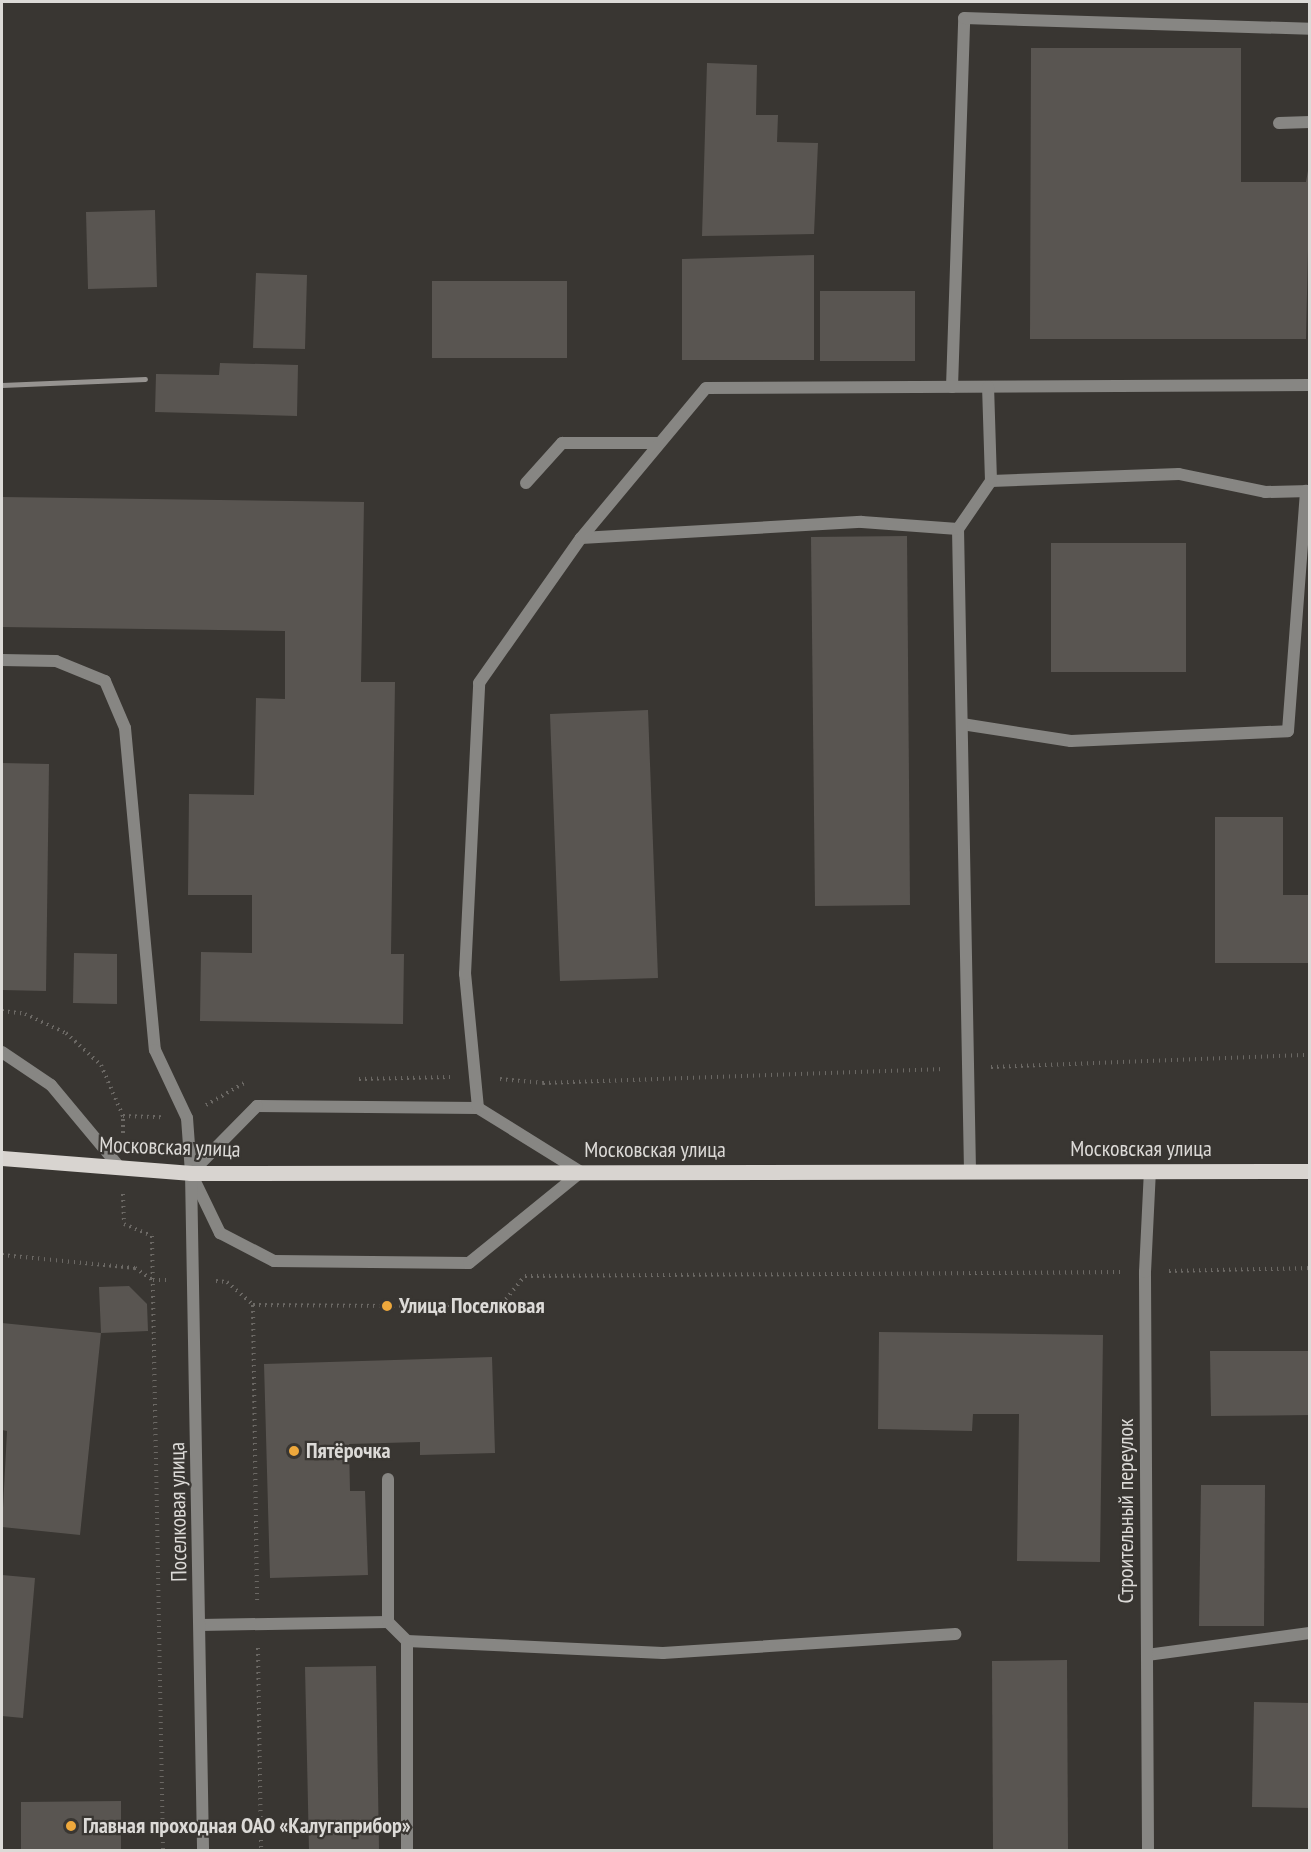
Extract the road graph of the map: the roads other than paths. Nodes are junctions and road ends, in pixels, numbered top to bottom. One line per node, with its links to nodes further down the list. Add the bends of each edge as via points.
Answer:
1 (1310, 29): 5 (street, via 964,18)
2 (1310, 122): 3 (street)
3 (1279, 123)
4 (1310, 385): 6 (street)
5 (952, 387): 6 (street); 7 (street, via 706,388)
6 (988, 387): 8 (street)
7 (658, 443): 9 (street, via 562,443); 12 (street)
8 (991, 481): 10 (street, via 1179,474 1265,492); 11 (street)
9 (526, 483)
10 (1308, 491): 14 (street, via 1288,731 1071,741)
11 (958, 529): 12 (street, via 862,522); 14 (street)
12 (581, 538): 16 (street, via 478,683 465,974)
13 (2, 660): 23 (street, Поселковая улица, via 56,661 105,681 125,728 155,1050 187,1118)
14 (962, 724): 19 (street)
15 (2, 1052): 18 (street, via 51,1085)
16 (478, 1108): 22 (street); 23 (street, via 257,1106)
17 (2, 1158): 18 (main road, Московская улица)
18 (121, 1169): 23 (main road, Московская улица)
19 (970, 1171): 20 (main road, Московская улица); 22 (main road, Московская улица)
20 (1150, 1171): 21 (main road, Московская улица); 30 (street, Строительный переулок, via 1145,1272)
21 (1310, 1171)
22 (581, 1172): 23 (main road, Московская улица); 23 (street, via 469,1263 381,1265 274,1261 220,1233)
23 (191, 1173): 26 (street, Поселковая улица, via 197,1280)
24 (388, 1479): 25 (street)
25 (388, 1622): 26 (street); 29 (street)
26 (200, 1624): 31 (street, Поселковая улица)
27 (1310, 1633): 30 (street)
28 (955, 1634): 29 (street, via 663,1653)
29 (407, 1641): 32 (street)
30 (1147, 1655): 33 (street, Строительный переулок)
31 (203, 1851)
32 (407, 1851)
33 (1148, 1851)

